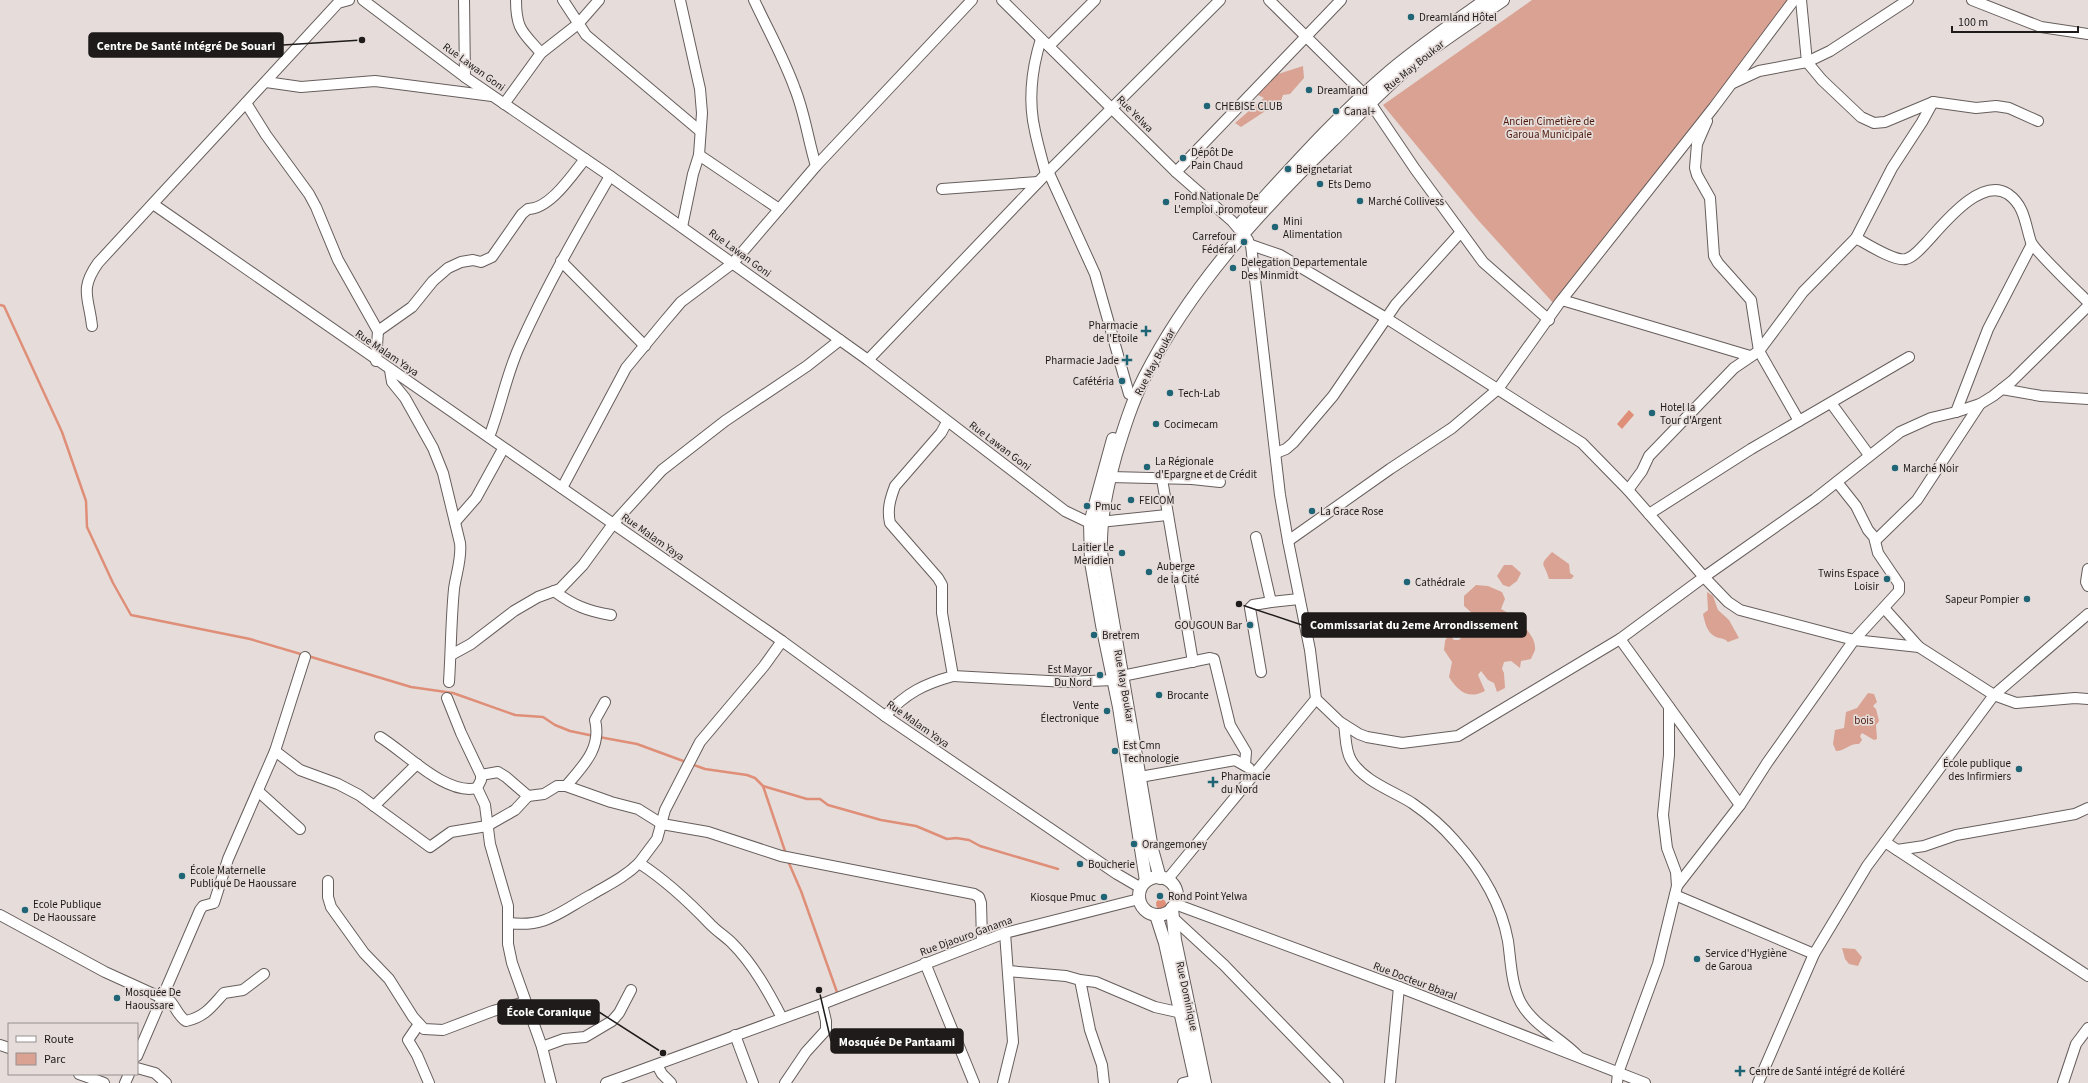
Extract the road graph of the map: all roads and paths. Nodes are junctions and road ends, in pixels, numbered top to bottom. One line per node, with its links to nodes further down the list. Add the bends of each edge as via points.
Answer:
1 (349, 0): 29 (street, via 338,3)
2 (363, 0): 28 (street, Rue Lawan Goni)
3 (464, 0): 28 (street)
4 (516, 0): 26 (street, via 518,26)
5 (563, 0): 21 (street)
6 (599, 0): 21 (street)
7 (680, 0): 39 (street, via 700,89)
8 (754, 0): 42 (street, via 795,88 807,123 806,134)
9 (972, 0): 42 (street)
10 (1002, 0): 24 (street, Rue Yelwa)
11 (1095, 0): 25 (street)
12 (1220, 0): 37 (street)
13 (1269, 0): 23 (street)
14 (1341, 0): 23 (street)
15 (1486, 0): 32 (main road, Rue May Boukar, via 1414,52)
16 (1503, 0): 32 (main road, Rue May Boukar, via 1416,61)
17 (1794, 0): 30 (street)
18 (1801, 0): 27 (street)
19 (1908, 0): 27 (street, via 1830,51)
20 (1972, 0): 22 (street, via 2041,27)
21 (578, 24): 26 (street); 39 (street, via 593,42)
22 (2088, 34)
23 (1306, 36): 32 (street); 44 (street)
24 (1041, 38): 25 (street, Rue Yelwa); 43 (street, via 1033,64 1032,110 1034,130)
25 (1049, 46): 37 (street, Rue Yelwa)
26 (541, 53): 35 (street)
27 (1807, 62): 30 (street, via 1759,71); 33 (street, via 1856,112 1874,123 1885,122)
28 (465, 77): 31 (street, Rue Lawan Goni)
29 (266, 82): 31 (street, via 301,86 374,81); 34 (street)
30 (1730, 85): 36 (street)
31 (492, 96): 35 (street, Rue Lawan Goni)
32 (1368, 99): 51 (main road, Rue May Boukar, via 1300,159); 52 (street)
33 (1933, 102): 38 (street, via 1976,108 2009,108); 53 (street, via 1892,168)
34 (246, 103): 48 (street); 64 (street, via 309,194 338,260)
35 (504, 104): 41 (street, Rue Lawan Goni)
36 (1714, 107): 58 (street); 67 (street, via 1697,144 1695,168 1710,198 1714,256 1751,300)
37 (1112, 108): 43 (street); 44 (street, Rue Yelwa)
38 (2038, 121)
39 (700, 130): 40 (street)
40 (699, 155): 49 (street); 50 (street, via 692,174)
41 (585, 159): 45 (street, Rue Lawan Goni); 64 (street, via 550,199 537,209 528,209 522,214 492,257 481,262 461,262 448,268 412,307)
42 (816, 166): 49 (street)
43 (1047, 172): 46 (street); 74 (street, via 1095,274)
44 (1176, 172): 51 (street, Rue Yelwa)
45 (610, 176): 50 (street, Rue Lawan Goni); 56 (street)
46 (1038, 182): 47 (street); 69 (street)
47 (942, 189)
48 (153, 204): 63 (street, via 98,263 88,278 86,295); 70 (street, Rue Malam Yaya)
49 (779, 209): 57 (street)
50 (682, 227): 57 (street, Rue Lawan Goni)
51 (1239, 231): 55 (street, Rue Yelwa); 74 (main road, Rue May Boukar, via 1205,266 1177,308); 85 (main road, Rue May Boukar, via 1175,325 1144,378 1126,424)
52 (1461, 232): 61 (street, via 1415,280); 62 (street, via 1491,271)
53 (1856, 238): 54 (street, via 1895,258 1906,259 1917,252 1968,201 1990,191 2007,194 2021,207); 67 (street, via 1803,292)
54 (2032, 244): 59 (street); 78 (street, via 1988,329)
55 (1251, 245): 61 (street, via 1280,255); 83 (street)
56 (561, 261): 66 (street); 81 (street, via 517,351)
57 (733, 263): 65 (street, Rue Lawan Goni); 66 (street, via 681,302)
58 (1562, 300): 62 (street); 67 (street)
59 (2088, 302)
60 (2088, 306): 73 (street)
61 (1386, 318): 72 (street); 83 (street, via 1333,396 1293,443)
62 (1549, 320): 72 (street)
63 (92, 326)
64 (378, 331): 70 (street)
65 (840, 340): 69 (street, Rue Lawan Goni); 95 (street, via 808,366 726,421 662,470)
66 (645, 346): 89 (street, via 626,368)
67 (1754, 354): 79 (street); 90 (street, via 1734,368 1649,456)
68 (1909, 357): 76 (street)
69 (868, 360): 80 (street, Rue Lawan Goni)
70 (376, 361): 71 (street, Rue Malam Yaya)
71 (390, 370): 81 (street, Rue Malam Yaya); 93 (street, via 392,382 405,398 433,448 444,474)
72 (1498, 389): 90 (street, via 1582,443); 98 (street, via 1452,428 1390,468)
73 (2002, 389): 75 (street, via 2042,396); 77 (street)
74 (1129, 394): 94 (main road, Rue May Boukar, via 1105,463)
75 (2088, 399)
76 (1831, 403): 79 (street); 84 (street)
77 (1980, 404): 78 (street); 97 (street, via 1917,500)
78 (1956, 412): 84 (street, via 1916,424 1900,432)
79 (1799, 421): 92 (street, via 1745,452)
80 (947, 422): 94 (street, Rue Lawan Goni, via 1065,511); 116 (street, via 941,433 895,486 888,515 890,523 938,578 942,586 942,613)
81 (489, 437): 82 (street, Rue Malam Yaya)
82 (503, 449): 89 (street, Rue Malam Yaya); 93 (street, via 476,498)
83 (1276, 453): 98 (street)
84 (1869, 455): 88 (street)
85 (1110, 477): 86 (street); 94 (main road, Rue May Boukar)
86 (1162, 479): 87 (street); 91 (street)
87 (1220, 482)
88 (1837, 482): 97 (street, via 1856,506); 100 (street)
89 (562, 488): 95 (street, Rue Malam Yaya)
90 (1628, 490): 92 (street)
91 (1167, 514): 94 (street); 114 (street)
92 (1650, 514): 100 (street)
93 (455, 522): 112 (street, via 461,551 454,588)
94 (1095, 523): 117 (main road, Rue May Boukar, via 1093,576)
95 (613, 524): 102 (street, via 572,578); 110 (street, Rue Malam Yaya)
96 (1256, 537): 104 (street)
97 (1876, 540): 105 (street, via 1878,554 1900,584 1899,591)
98 (1288, 541): 103 (street)
99 (2088, 569): 101 (street)
100 (1704, 577): 108 (street); 109 (street, via 1728,602 1740,610)
101 (2087, 583)
102 (554, 591): 107 (street, via 585,610); 112 (street, via 514,611)
103 (1299, 599): 104 (street); 121 (street, via 1310,650)
104 (1271, 602): 115 (street, via 1253,605 1250,608)
105 (1884, 608): 109 (street); 111 (street)
106 (2088, 614): 119 (street)
107 (611, 615)
108 (1620, 639): 124 (street); 126 (street, via 1458,736 1394,742 1359,734)
109 (1854, 640): 111 (street); 139 (street, via 1767,763)
110 (782, 641): 125 (street, Rue Malam Yaya); 141 (street, via 700,742 665,810)
111 (1919, 647): 119 (street)
112 (451, 655): 118 (street)
113 (305, 657): 128 (street)
114 (1193, 662): 117 (street); 130 (street, via 1210,658 1214,660 1230,725 1246,752)
115 (1261, 672)
116 (953, 676): 117 (street, via 1067,682); 125 (street, via 931,682 908,694)
117 (1118, 678): 133 (main road, Rue May Boukar); 149 (main road, Rue May Boukar, via 1119,707)
118 (449, 682)
119 (1994, 695): 122 (street, via 2016,703); 144 (street)
120 (447, 698): 132 (street)
121 (1316, 699): 126 (street); 131 (street)
122 (2088, 699)
123 (605, 702): 134 (street, via 595,720 597,737 588,761)
124 (1669, 706): 139 (street); 150 (street, via 1669,754 1663,815 1667,848 1676,872)
125 (885, 716): 149 (street, Rue Malam Yaya)
126 (1344, 725): 175 (street, via 1347,751 1354,765 1429,816 1455,840 1485,879 1498,906 1506,932 1513,978 1522,1004 1539,1024 1571,1048)
127 (380, 737): 129 (street)
128 (275, 751): 136 (street); 138 (street, via 300,770 359,794)
129 (416, 764): 135 (street, via 434,778 448,784); 138 (street)
130 (1245, 765): 131 (street); 133 (street, via 1235,760)
131 (1254, 774): 147 (street)
132 (481, 775): 135 (street, via 482,780); 137 (street, via 498,772)
133 (1140, 777): 147 (main road, Rue May Boukar, via 1152,848)
134 (566, 786): 137 (street, via 557,786 544,794); 141 (street, via 638,809)
135 (477, 788): 142 (street, via 485,805)
136 (258, 792): 143 (street); 165 (street, via 228,859 214,903 203,906 200,910)
137 (528, 796): 142 (street, via 515,810)
138 (374, 806): 142 (street, via 430,847 450,832)
139 (1740, 806): 150 (street)
140 (2088, 808): 145 (street, via 2075,814 1956,835 1924,846)
141 (662, 824): 146 (street, via 652,848); 156 (street, via 708,832 781,856 882,878 974,894 979,896 981,902)
142 (487, 826): 154 (street, via 508,906)
143 (300, 829)
144 (1885, 842): 145 (street); 157 (street, via 1847,897)
145 (1897, 850): 161 (street)
146 (639, 863): 154 (street, via 626,875 557,916 541,922); 169 (street, via 660,876 681,894 733,944 755,972)
147 (1164, 879): 149 (main road); 151 (main road, via 1176,890)
148 (328, 881): 170 (street, via 330,907 364,953 389,979)
149 (1142, 889): 153 (main road, via 1144,910); 155 (street, Rue Djaouro Ganama)
150 (1676, 891): 157 (street); 179 (street, via 1658,964)
151 (1173, 910): 153 (main road); 163 (street, Rue Docteur Bbaral); 180 (main road, Rue Dominique, via 1175,940); 193 (street)
152 (0, 915): 165 (street, via 118,978)
153 (1156, 915): 168 (main road, Rue Dominique)
154 (509, 923): 166 (street, via 508,944)
155 (1005, 933): 156 (street, Rue Djaouro Ganama); 159 (street)
156 (982, 941): 158 (street, Rue Djaouro Ganama)
157 (1814, 954): 196 (street)
158 (925, 964): 167 (street, Rue Djaouro Ganama); 189 (street)
159 (1008, 971): 162 (street, via 1066,976); 190 (street, via 1013,1042)
160 (264, 974): 165 (street, via 246,989 224,993 203,1015 190,1020 183,1019 174,1006)
161 (2088, 976)
162 (1080, 980): 168 (street, via 1096,982 1154,1007); 191 (street, via 1090,1030 1102,1065)
163 (1399, 987): 175 (street, Rue Docteur Bbaral); 194 (street)
164 (631, 990): 173 (street, via 612,1021 585,1037 564,1039)
165 (163, 997): 174 (street)
166 (525, 1002): 170 (street, via 443,1030 424,1029); 173 (street)
167 (826, 1002): 169 (street); 188 (street, via 826,1030 806,1052)
168 (1182, 1013): 180 (main road, Rue Dominique)
169 (782, 1018): 172 (street)
170 (419, 1024): 183 (street, via 408,1040)
171 (2088, 1028): 197 (street, via 2076,1044)
172 (735, 1036): 176 (street); 187 (street)
173 (542, 1047): 184 (street)
174 (138, 1054)
175 (1581, 1059): 179 (street, Rue Docteur Bbaral)
176 (657, 1066): 185 (street); 186 (street)
177 (138, 1068): 182 (street, via 155,1073)
178 (82, 1075): 181 (street)
179 (1617, 1078): 195 (street, Rue Docteur Bbaral)
180 (1199, 1082): 192 (street)
181 (104, 1083)
182 (166, 1083)
183 (429, 1083)
184 (551, 1083)
185 (606, 1083)
186 (671, 1083)
187 (753, 1083)
188 (785, 1083)
189 (974, 1083)
190 (1003, 1083)
191 (1104, 1083)
192 (1183, 1083)
193 (1338, 1083)
194 (1390, 1083)
195 (1645, 1083)
196 (1758, 1083)
197 (2063, 1083)

